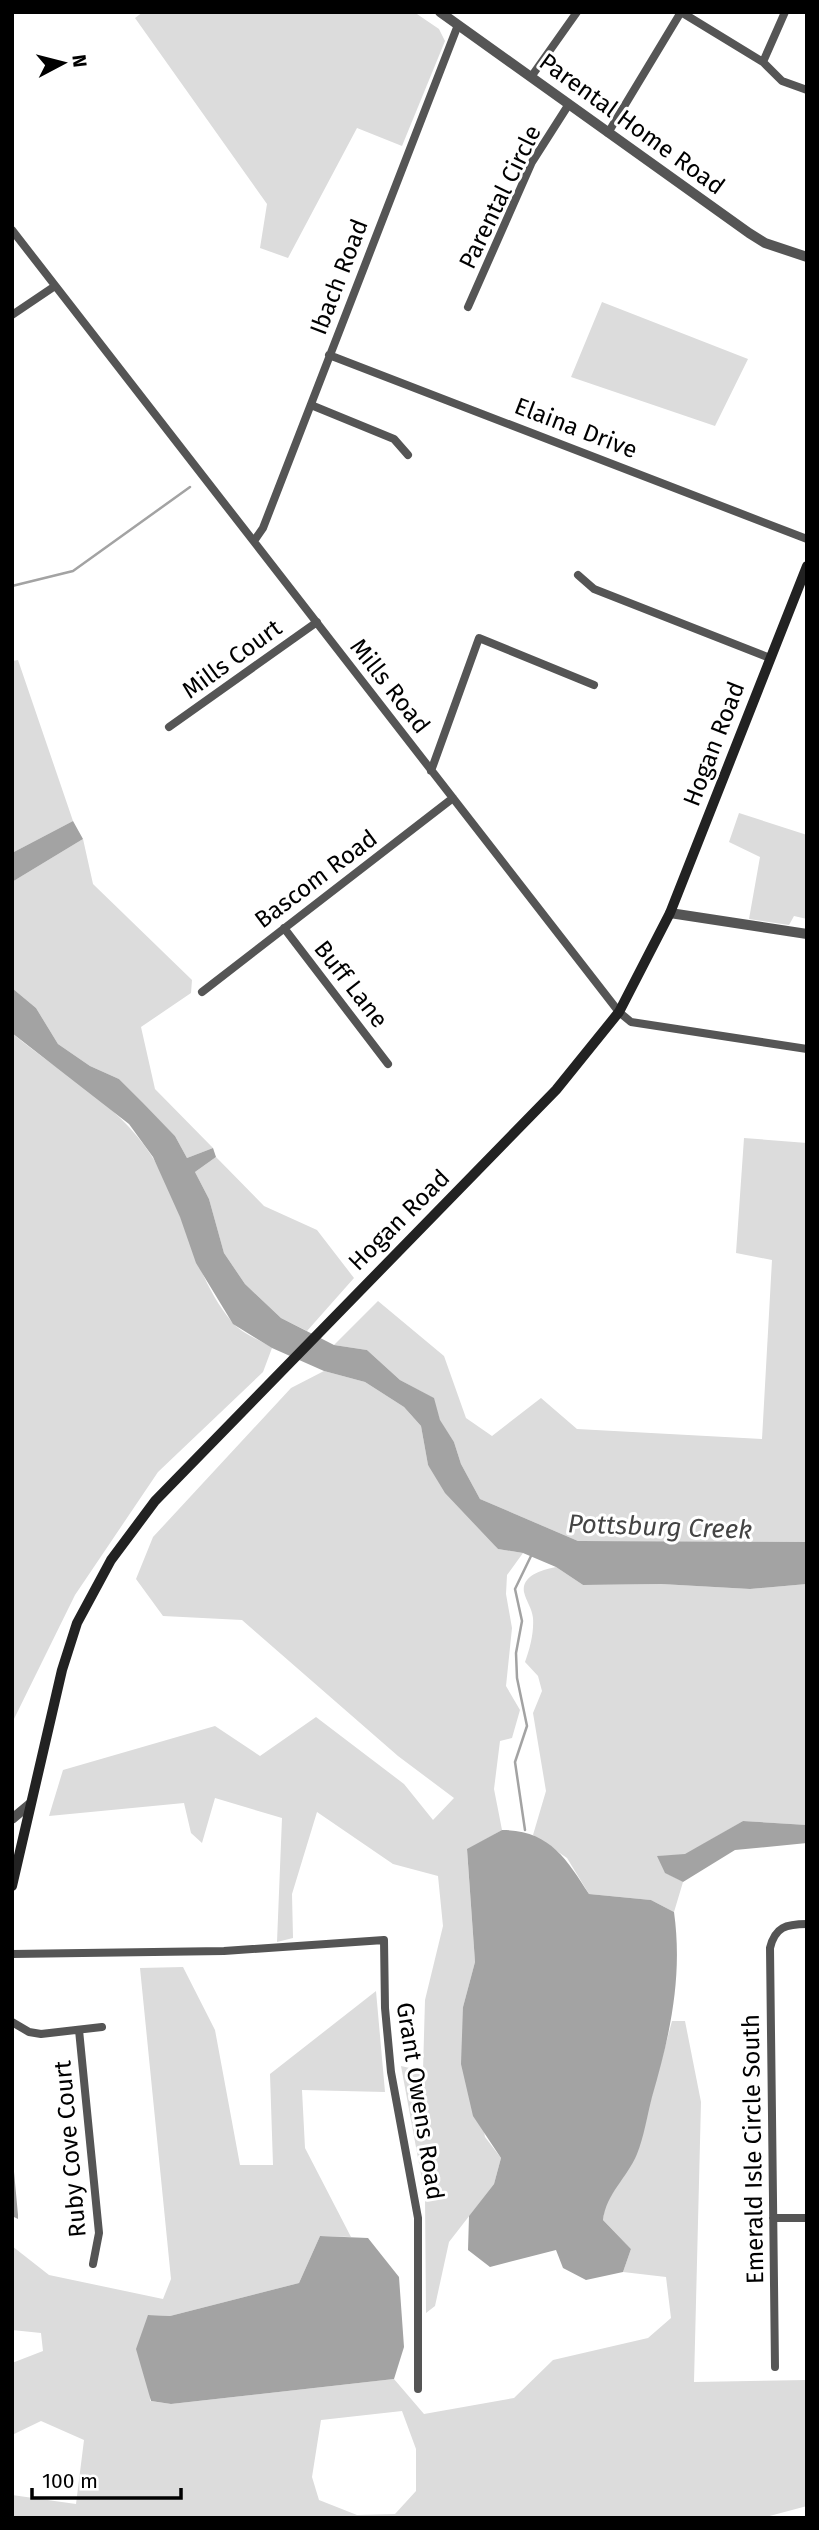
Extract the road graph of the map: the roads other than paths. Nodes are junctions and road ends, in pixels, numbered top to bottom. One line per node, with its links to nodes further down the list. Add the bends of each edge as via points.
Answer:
1 (440, 12): 5 (street, Parental Home Road)
2 (577, 12): 7 (street)
3 (681, 12): 6 (street); 10 (street)
4 (785, 12): 6 (street)
5 (458, 25): 7 (street, Parental Home Road); 16 (street, Ibach Road)
6 (763, 62): 8 (street, via 782,82)
7 (531, 77): 9 (street, Parental Home Road)
8 (807, 90)
9 (569, 104): 10 (street, Parental Home Road); 14 (street, Parental Circle, via 532,162)
10 (608, 133): 12 (street, Parental Home Road, via 765,243)
11 (12, 230): 13 (street, Mills Road)
12 (807, 257)
13 (55, 286): 15 (street); 20 (street, Mills Road)
14 (468, 307)
15 (12, 315)
16 (330, 355): 17 (street, Ibach Road); 19 (street, Elaina Drive)
17 (311, 405): 18 (street, via 394,439); 20 (street, Ibach Road)
18 (408, 455)
19 (807, 539)
20 (254, 541): 23 (street, Mills Road)
21 (807, 566): 24 (main road, Hogan Road)
22 (578, 575): 24 (street, via 594,589)
23 (317, 622): 26 (street, Mills Court); 27 (street, Mills Road)
24 (770, 658): 29 (main road, Hogan Road)
25 (594, 685): 27 (street, via 479,638)
26 (169, 727)
27 (431, 771): 28 (street, Mills Road)
28 (453, 799): 30 (street, Bascom Road); 33 (street, Mills Road)
29 (670, 913): 31 (street); 33 (main road, Hogan Road)
30 (284, 928): 32 (street, Bascom Road); 35 (street, Buff Lane)
31 (807, 934)
32 (202, 992)
33 (619, 1012): 34 (street, Mills Road, via 631,1022); 36 (main road, Hogan Road, via 556,1090 155,1501 111,1560 77,1623)
34 (807, 1049)
35 (388, 1064)
36 (30, 1804): 37 (street); 38 (main road, Hogan Road)
37 (12, 1819)
38 (16, 1851): 39 (main road, Hogan Road)
39 (12, 1886)
40 (807, 1924): 45 (street, Emerald Isle Circle South, via 791,1924 776,1932 769,1948)
41 (12, 1954): 49 (street, Grant Owens Road, via 224,1951 384,1940 390,2061 418,2218)
42 (12, 2022): 44 (street, via 41,2034)
43 (102, 2027): 44 (street)
44 (79, 2030): 47 (street, Ruby Cove Court, via 99,2233)
45 (773, 2218): 46 (street); 48 (street, Emerald Isle Circle South)
46 (807, 2218)
47 (93, 2264)
48 (775, 2367)
49 (418, 2389)

